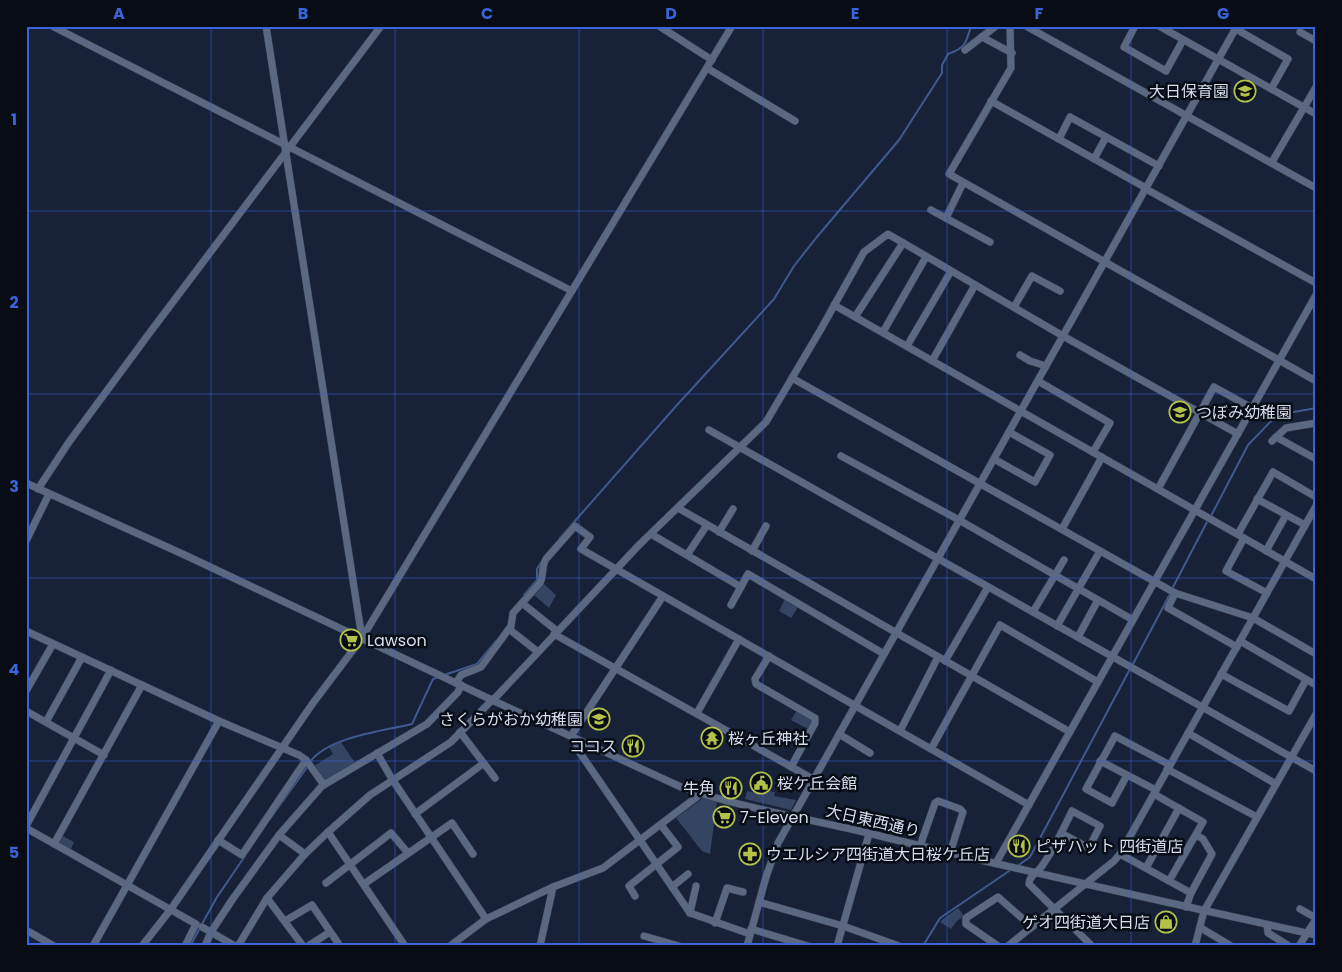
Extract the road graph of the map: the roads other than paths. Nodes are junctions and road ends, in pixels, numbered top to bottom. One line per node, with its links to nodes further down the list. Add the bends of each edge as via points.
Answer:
1 (52, 26): 30 (street)
2 (266, 26): 30 (street)
3 (381, 26): 30 (street)
4 (659, 26): 19 (street)
5 (732, 26): 19 (street)
6 (996, 26): 13 (street)
7 (1010, 26): 17 (street)
8 (1026, 26): 26 (street)
9 (1135, 26): 14 (street, via 1124,47 1166,71)
10 (1159, 26): 14 (street)
11 (1237, 28): 18 (street); 22 (street, via 1288,59)
12 (1300, 32): 15 (street)
13 (982, 37): 16 (street); 17 (street)
14 (1183, 40): 18 (street)
15 (1316, 41)
16 (965, 50)
17 (1012, 53): 23 (street, via 1012,68)
18 (1219, 59): 22 (street); 26 (street)
19 (712, 60): 20 (street)
20 (707, 68): 27 (street); 46 (street)
21 (1316, 87): 24 (street)
22 (1271, 89): 24 (street)
23 (991, 101): 29 (street); 34 (street, via 949,174)
24 (1303, 107): 25 (street); 32 (street)
25 (1316, 114)
26 (1187, 116): 32 (street); 33 (street)
27 (795, 121)
28 (1106, 137): 29 (street, via 1070,117); 31 (street); 33 (street)
29 (1059, 139): 31 (street)
30 (287, 149): 46 (street); 77 (street); 125 (street)
31 (1094, 159): 35 (street)
32 (1272, 162): 36 (street)
33 (1159, 166): 35 (street)
34 (963, 183): 38 (street); 42 (street)
35 (1146, 188): 42 (street); 44 (street)
36 (1316, 188)
37 (931, 210): 38 (street)
38 (946, 218): 39 (street)
39 (990, 242)
40 (903, 243): 41 (street); 49 (street, via 888,234 864,252); 51 (street)
41 (926, 256): 43 (street); 52 (street)
42 (1105, 262): 53 (street); 56 (street)
43 (951, 271): 45 (street); 54 (street)
44 (1316, 283)
45 (975, 285): 50 (street); 57 (street)
46 (572, 290): 125 (street)
47 (1060, 291): 50 (street, via 1032,276)
48 (1316, 296): 56 (street)
49 (834, 305): 51 (street); 59 (street)
50 (1014, 307): 53 (street)
51 (855, 317): 52 (street)
52 (882, 332): 54 (street)
53 (1063, 336): 58 (street); 64 (street)
54 (907, 346): 57 (street)
55 (1020, 355): 58 (street)
56 (1279, 360): 61 (street); 62 (street)
57 (932, 361): 63 (street)
58 (1046, 366): 60 (street)
59 (792, 378): 69 (street, via 766,422); 76 (street)
60 (1038, 381): 63 (street); 70 (street, via 1110,423)
61 (1316, 381)
62 (1252, 408): 64 (street, via 1214,387); 68 (street)
63 (1021, 411): 67 (street); 70 (street)
64 (1200, 412): 68 (street); 78 (street)
65 (1316, 423): 74 (street, via 1286,428 1274,439)
66 (709, 430): 69 (street)
67 (1009, 432): 73 (street); 73 (street, via 1050,455 1035,482)
68 (1238, 434): 85 (street)
69 (740, 448): 83 (street); 100 (street)
70 (1093, 452): 72 (street)
71 (841, 456): 87 (street)
72 (1102, 457): 78 (street); 91 (street)
73 (994, 459): 76 (street)
74 (1316, 459)
75 (26, 483): 77 (street, 大日東西通り)
76 (980, 483): 87 (street); 91 (street)
77 (38, 488): 79 (street, 大日東西通り)
78 (1158, 489): 85 (street)
79 (50, 494): 95 (street); 125 (street, 大日東西通り)
80 (1316, 497): 81 (street, via 1273,472)
81 (1257, 499): 86 (street); 94 (street)
82 (1316, 506): 90 (street)
83 (678, 508): 88 (street); 93 (street)
84 (733, 509): 92 (street)
85 (1195, 510): 94 (street); 106 (street)
86 (1286, 515): 90 (street); 98 (street)
87 (959, 520): 100 (street); 104 (street)
88 (707, 525): 92 (street); 99 (street)
89 (766, 526): 97 (street)
90 (1305, 526): 102 (street)
91 (1062, 530): 96 (street)
92 (719, 532): 97 (street)
93 (651, 534): 99 (street); 103 (street)
94 (1241, 536): 98 (street); 111 (street, via 1226,571)
95 (26, 541)
96 (1100, 550): 106 (street); 109 (street)
97 (752, 551): 123 (street)
98 (1266, 551): 102 (street)
99 (688, 556): 107 (street)
100 (938, 558): 108 (street); 123 (street)
101 (1064, 560): 104 (street)
102 (1285, 561): 105 (street); 111 (street)
103 (617, 570): 112 (street); 114 (street, via 581,548 590,537 575,526 543,564 540,583); 122 (street)
104 (1055, 575): 109 (street); 116 (street)
105 (1316, 579)
106 (1155, 581): 110 (street); 118 (street)
107 (741, 587): 115 (street); 130 (street, via 748,574)
108 (988, 587): 116 (street); 135 (street)
109 (1078, 589): 113 (street); 119 (street)
110 (1176, 593): 117 (street); 128 (street, via 1168,608)
111 (1267, 594): 117 (street)
112 (663, 596): 126 (street); 136 (street)
113 (1098, 600): 118 (street); 124 (street)
114 (522, 603): 120 (street, via 513,613); 122 (street)
115 (731, 605)
116 (1033, 612): 119 (street)
117 (1253, 618): 128 (street); 131 (street)
118 (1133, 620): 133 (street)
119 (1057, 626): 124 (street)
120 (509, 629): 129 (street); 142 (street, via 481,667 461,675)
121 (26, 632): 127 (street)
122 (555, 633): 129 (street); 136 (street)
123 (896, 633): 130 (street); 135 (street)
124 (1078, 637): 133 (street)
125 (362, 638): 142 (street, 大日東西通り); 162 (street)
126 (739, 639): 132 (street); 150 (street)
127 (53, 644): 134 (street); 145 (street)
128 (1238, 644): 138 (street); 140 (street)
129 (538, 652): 146 (street)
130 (884, 654): 147 (street)
131 (1316, 654)
132 (769, 656): 147 (street); 171 (street, via 755,678 756,684 815,718)
133 (1112, 656): 141 (street); 148 (street)
134 (82, 657): 137 (street); 153 (street)
135 (942, 659): 139 (street); 154 (street)
136 (615, 668): 150 (street); 159 (street)
137 (110, 670): 143 (street); 160 (street)
138 (1221, 674): 140 (street, via 1289,711); 148 (street)
139 (971, 676): 141 (street, via 1000,625); 156 (street); 163 (street)
140 (1306, 680): 144 (street)
141 (1098, 682): 156 (street)
142 (458, 684): 146 (street, 大日東西通り); 164 (street, via 458,692 427,724)
143 (142, 685): 152 (street); 166 (street)
144 (1316, 685)
145 (26, 691)
146 (492, 700): 155 (street); 159 (street, 大日東西通り)
147 (855, 705): 154 (street); 158 (street)
148 (1202, 707): 157 (street); 167 (street)
149 (26, 711): 153 (street)
150 (697, 713): 171 (street)
151 (1316, 714): 167 (street)
152 (219, 720): 162 (street); 214 (street)
153 (46, 722): 160 (street)
154 (900, 731): 163 (street)
155 (460, 732): 170 (street); 176 (street, via 451,742)
156 (1070, 732): 182 (street)
157 (1188, 733): 172 (street); 178 (street)
158 (839, 734): 165 (street); 177 (street)
159 (571, 736): 161 (street, 大日東西通り)
160 (74, 738): 166 (street); 188 (street)
161 (580, 741): 181 (street, 大日東西通り); 196 (street, via 578,750)
162 (282, 747): 168 (street); 195 (street)
163 (931, 749): 182 (street)
164 (377, 753): 176 (street); 179 (street)
165 (870, 753)
166 (104, 755): 197 (street)
167 (1291, 757): 173 (street); 178 (street)
168 (306, 760): 179 (street); 195 (street, via 242,856)
169 (1100, 762): 172 (street, via 1115,736); 174 (street); 174 (street, via 1086,789 1112,803)
170 (484, 763): 175 (street); 184 (street)
171 (791, 767): 177 (street)
172 (1169, 767): 180 (street); 186 (street)
173 (1316, 771)
174 (1127, 775): 180 (street)
175 (495, 778)
176 (392, 779): 184 (street); 189 (street)
177 (813, 780): 185 (street)
178 (1276, 784): 186 (street)
179 (324, 785): 192 (street)
180 (1155, 792): 183 (street); 203 (street)
181 (699, 793): 185 (street, 大日東西通り); 187 (street)
182 (1029, 805): 204 (street)
183 (1179, 808): 193 (street, via 1203,822); 207 (street)
184 (415, 814): 194 (street)
185 (792, 817): 191 (street, 大日東西通り); 222 (street, via 776,845)
186 (1257, 817): 227 (street)
187 (661, 825): 196 (street); 206 (street, via 678,847)
188 (26, 827): 197 (street)
189 (328, 832): 201 (street); 205 (street)
190 (1061, 833): 190 (street, via 1072,811 1100,826 1089,848); 208 (street)
191 (869, 834): 198 (street, 大日東西通り); 235 (street)
192 (279, 835): 201 (street); 239 (street)
193 (1196, 835): 210 (street); 219 (street, via 1203,839 1212,854)
194 (431, 838): 199 (street); 202 (street, via 452,823); 229 (street)
195 (218, 840): 224 (street)
196 (640, 840): 206 (street); 216 (street, via 603,868)
197 (54, 844): 214 (street)
198 (920, 846): 200 (street, 大日東西通り); 200 (street, via 938,801 963,812)
199 (408, 853): 205 (street, via 391,833); 212 (street)
200 (950, 853): 204 (street, 大日東西通り)
201 (305, 854): 221 (street)
202 (472, 854)
203 (1120, 854): 207 (street); 213 (street)
204 (996, 863): 208 (street, 大日東西通り)
205 (350, 864): 211 (street); 212 (street)
206 (657, 865): 217 (street); 220 (street, via 629,886)
207 (1146, 868): 210 (street)
208 (1036, 873): 213 (street, 大日東西通り); 225 (street, via 1029,884)
209 (688, 874): 217 (street)
210 (1169, 881): 219 (street)
211 (326, 883)
212 (364, 884): 254 (street)
213 (1086, 884): 223 (street, 大日東西通り); 225 (street)
214 (128, 885): 224 (street); 246 (street)
215 (696, 886): 228 (street)
216 (553, 887): 229 (street); 256 (street)
217 (672, 887): 228 (street)
218 (743, 892): 232 (street, via 727,888)
219 (1191, 893): 223 (street)
220 (635, 896)
221 (267, 898): 231 (street); 250 (street)
222 (759, 902): 235 (street); 241 (street)
223 (1186, 907): 227 (street, 大日東西通り)
224 (171, 909): 247 (street); 248 (street, via 196,924)
225 (1054, 909): 236 (street); 264 (street)
226 (1300, 909): 230 (street)
227 (1204, 911): 233 (street, 大日東西通り); 237 (street)
228 (690, 913): 232 (street)
229 (486, 919): 255 (street)
230 (1316, 919): 242 (street)
231 (285, 921): 240 (street, via 312,905); 251 (street)
232 (716, 923): 241 (street)
233 (1267, 925): 242 (street, 大日東西通り); 267 (street, via 1268,933)
234 (202, 926): 239 (street)
235 (843, 926): 260 (street); 261 (street)
236 (1032, 927): 262 (street, via 998,897 966,918 966,924); 263 (street)
237 (1201, 928): 265 (street); 266 (street)
238 (26, 930): 245 (street)
239 (211, 932): 249 (street); 250 (street)
240 (330, 932): 252 (street); 253 (street)
241 (751, 932): 258 (street); 259 (street)
242 (1307, 934): 244 (street, 大日東西通り); 268 (street)
243 (644, 936): 257 (street)
244 (1316, 936)
245 (54, 946)
246 (93, 946)
247 (142, 946)
248 (185, 946)
249 (205, 946)
250 (237, 946)
251 (303, 946)
252 (308, 946)
253 (340, 946)
254 (406, 946)
255 (450, 946)
256 (540, 946)
257 (679, 946)
258 (747, 946)
259 (808, 946)
260 (837, 946)
261 (899, 946)
262 (998, 946)
263 (1008, 946)
264 (1092, 946)
265 (1195, 946)
266 (1231, 946)
267 (1289, 946)
268 (1299, 946)

